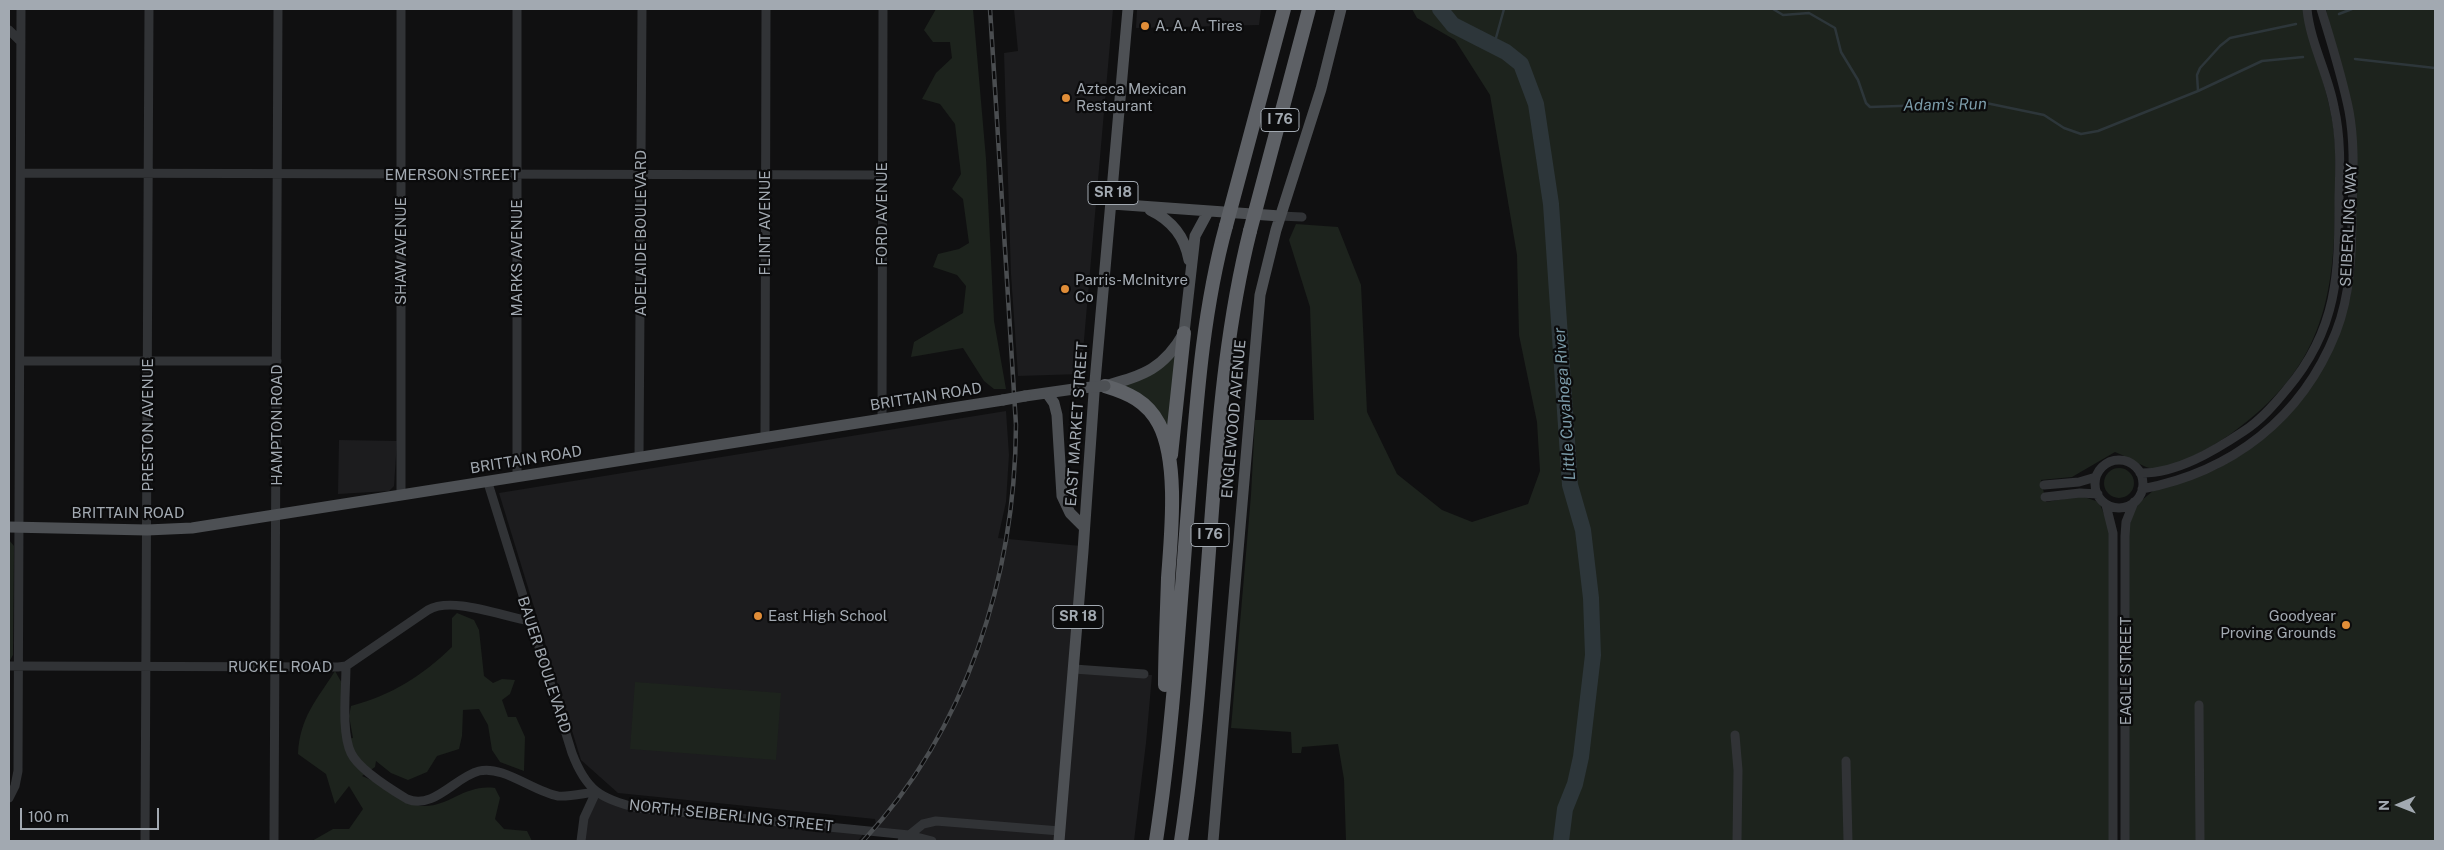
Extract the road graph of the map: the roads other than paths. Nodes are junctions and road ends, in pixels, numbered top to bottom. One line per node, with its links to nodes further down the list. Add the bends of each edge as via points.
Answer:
1 (21, 9): 16 (street)
2 (149, 9): 18 (street, PRESTON AVENUE)
3 (278, 9): 19 (street, HAMPTON ROAD)
4 (401, 9): 20 (street, SHAW AVENUE)
5 (517, 9): 22 (street, MARKS AVENUE)
6 (642, 9): 21 (street, ADELAIDE BOULEVARD)
7 (766, 9): 23 (street, FLINT AVENUE)
8 (883, 9): 24 (street, FORD AVENUE)
9 (1128, 9): 25 (main road, EAST MARKET STREET / SR 18)
10 (1284, 9): 68 (highway, I 76, bridge, via 1210,298 1198,387)
11 (1309, 9): 79 (highway, I 76, bridge, via 1234,301 1222,386 1194,742)
12 (1341, 9): 28 (main road, ENGLEWOOD AVENUE, via 1321,89)
13 (2307, 9): 41 (street, SEIBERLING WAY, via 2334,107 2340,148 2338,271 2322,335 2300,374 2251,426 2192,460 2153,473)
14 (2321, 9): 46 (street, SEIBERLING WAY, via 2349,112 2353,164 2348,285 2336,331 2312,380 2287,411 2257,440 2193,475)
15 (9, 30): 16 (street)
16 (21, 42): 17 (street)
17 (22, 173): 18 (street, EMERSON STREET); 33 (street)
18 (149, 174): 19 (street, EMERSON STREET); 32 (street, PRESTON AVENUE)
19 (277, 174): 20 (street, EMERSON STREET); 34 (street, HAMPTON ROAD)
20 (401, 174): 22 (street, EMERSON STREET); 47 (street, SHAW AVENUE)
21 (641, 174): 22 (street, EMERSON STREET); 23 (street, EMERSON STREET); 39 (street, ADELAIDE BOULEVARD)
22 (517, 175): 42 (street, MARKS AVENUE)
23 (765, 175): 24 (street, EMERSON STREET); 38 (street, FLINT AVENUE)
24 (882, 175): 37 (street, FORD AVENUE)
25 (1112, 204): 26 (main road); 53 (main road, EAST MARKET STREET / SR 18)
26 (1144, 207): 27 (main road); 30 (main road, via 1164,217 1177,231)
27 (1208, 212): 28 (main road); 30 (main road, via 1197,229)
28 (1280, 216): 29 (street); 80 (main road, ENGLEWOOD AVENUE, via 1260,295)
29 (1302, 217)
30 (1190, 264): 31 (main road)
31 (1184, 334): 35 (main road, BRITTAIN ROAD, via 1156,368); 40 (highway)
32 (148, 360): 33 (street); 34 (street); 56 (street, PRESTON AVENUE)
33 (21, 361): 55 (street)
34 (277, 361): 52 (street, HAMPTON ROAD)
35 (1105, 386): 36 (main road, BRITTAIN ROAD, bridge); 40 (highway, via 1133,396 1150,410 1162,431)
36 (1047, 393): 37 (main road, BRITTAIN ROAD, bridge); 53 (main road, via 1058,415 1062,496 1070,513)
37 (882, 419): 38 (main road, BRITTAIN ROAD)
38 (765, 437): 39 (main road, BRITTAIN ROAD)
39 (640, 457): 42 (main road, BRITTAIN ROAD)
40 (1170, 470): 68 (highway, via 1172,499)
41 (2140, 473): 43 (street, via 2128,462 2113,461); 46 (street)
42 (518, 477): 44 (main road, BRITTAIN ROAD)
43 (2096, 477): 45 (street); 48 (street)
44 (488, 483): 47 (main road, BRITTAIN ROAD); 57 (street, BAUER BOULEVARD)
45 (2044, 485)
46 (2142, 489): 50 (street)
47 (401, 494): 52 (main road, BRITTAIN ROAD)
48 (2098, 494): 49 (street); 51 (street)
49 (2045, 497)
50 (2134, 502): 51 (street, via 2121,508); 84 (street, EAGLE STREET, via 2126,522 2125,536)
51 (2106, 504): 83 (street, EAGLE STREET, via 2112,533)
52 (277, 514): 56 (main road, BRITTAIN ROAD, via 192,528); 62 (street, HAMPTON ROAD)
53 (1084, 527): 63 (main road, EAST MARKET STREET / SR 18)
54 (9, 528): 55 (main road, BRITTAIN ROAD)
55 (21, 528): 56 (main road, BRITTAIN ROAD); 58 (street)
56 (147, 530): 61 (street, PRESTON AVENUE)
57 (530, 621): 60 (street, RUCKEL ROAD, via 442,604 428,610); 69 (street, BAUER BOULEVARD, via 580,775)
58 (20, 665): 59 (street, RUCKEL ROAD); 61 (street, RUCKEL ROAD); 70 (street, via 18,771)
59 (9, 666)
60 (346, 666): 62 (street, RUCKEL ROAD); 69 (street, via 346,723 352,755 364,768 407,799 414,802 429,800 472,774 486,770 558,796)
61 (147, 667): 62 (street, RUCKEL ROAD); 73 (street, PRESTON AVENUE)
62 (275, 668): 74 (street, HAMPTON ROAD)
63 (1074, 669): 64 (street); 72 (main road, EAST MARKET STREET / SR 18)
64 (1144, 674)
65 (2199, 705): 85 (street)
66 (1735, 735): 81 (street)
67 (1846, 761): 82 (street)
68 (1164, 785): 78 (highway, I 76)
69 (596, 792): 71 (street, NORTH SEIBERLING STREET, via 614,803 638,808); 75 (street, via 584,818)
70 (9, 798)
71 (909, 835): 72 (street, via 923,824 936,821); 76 (street); 77 (street, NORTH SEIBERLING STREET)
72 (1059, 836)
73 (145, 841)
74 (274, 841)
75 (581, 841)
76 (902, 841)
77 (932, 841)
78 (1156, 841)
79 (1181, 841)
80 (1213, 841)
81 (1737, 841)
82 (1848, 841)
83 (2113, 841)
84 (2126, 841)
85 (2200, 841)

